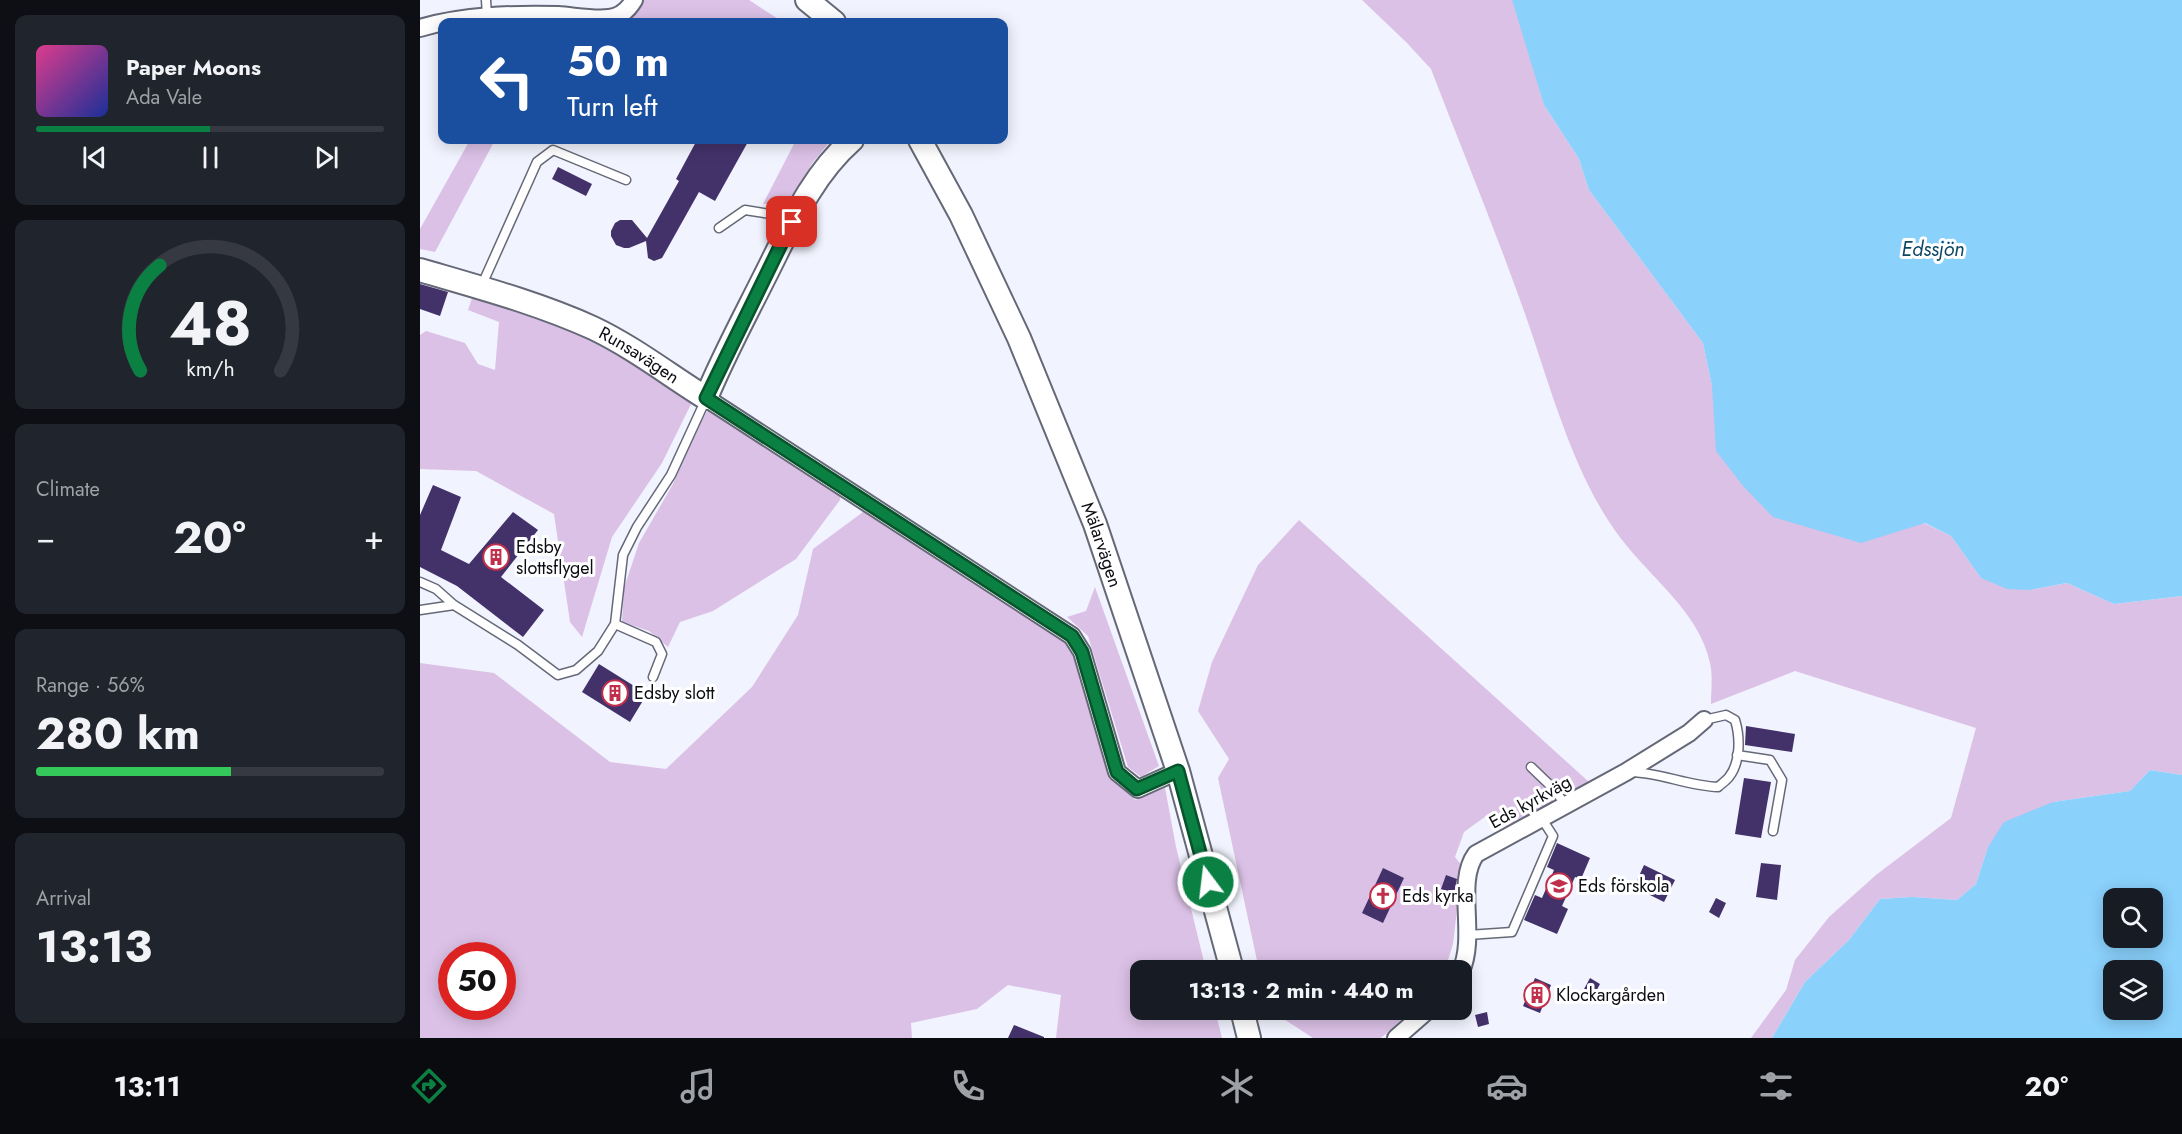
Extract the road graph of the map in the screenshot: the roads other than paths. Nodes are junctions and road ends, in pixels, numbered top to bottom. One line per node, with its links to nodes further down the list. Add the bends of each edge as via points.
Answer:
1 (634, 0): 3 (street, via 628,11 610,18 535,15)
2 (807, 0): 5 (main road)
3 (487, 8): 4 (street)
4 (452, 18)
5 (829, 18)
6 (438, 22): 7 (street)
7 (420, 28)
8 (848, 144): 11 (main road, via 828,163)
9 (922, 144): 24 (main road, Mälarvägen, via 961,215 1019,338 1095,524)
10 (626, 180): 14 (lane, via 554,150 537,162)
11 (792, 222): 12 (lane, via 745,210); 15 (main road)
12 (719, 228)
13 (420, 270): 14 (main road, Runsavägen)
14 (481, 287): 15 (main road, Runsavägen, via 594,329)
15 (706, 398): 19 (lane, via 671,475 623,555); 24 (street, via 1072,636 1082,652 1117,772 1137,789)
16 (420, 582): 17 (lane, via 436,588)
17 (454, 605): 18 (lane); 19 (lane, via 558,675 576,670 598,651)
18 (420, 610)
19 (615, 624): 20 (lane, via 656,642 663,654)
20 (653, 677)
21 (1704, 720): 22 (lane, via 1726,716 1735,720 1739,733); 25 (street, Eds kyrkväg)
22 (1737, 754): 25 (lane, via 1730,776 1718,787 1646,772); 28 (lane, via 1770,760 1782,780)
23 (1531, 767): 26 (lane)
24 (1178, 771): 30 (main road, Mälarvägen)
25 (1626, 772): 26 (street, Eds kyrkväg)
26 (1565, 805): 27 (street, Eds kyrkväg)
27 (1542, 819): 29 (street, Eds kyrkväg, via 1476,854 1467,885); 29 (lane, via 1553,836 1512,932)
28 (1773, 831)
29 (1468, 935): 31 (street, Eds kyrkväg)
30 (1229, 960)
31 (1466, 960)
32 (1244, 1020): 34 (main road)
33 (1417, 1020): 35 (street)
34 (1249, 1038)
35 (1396, 1038)

